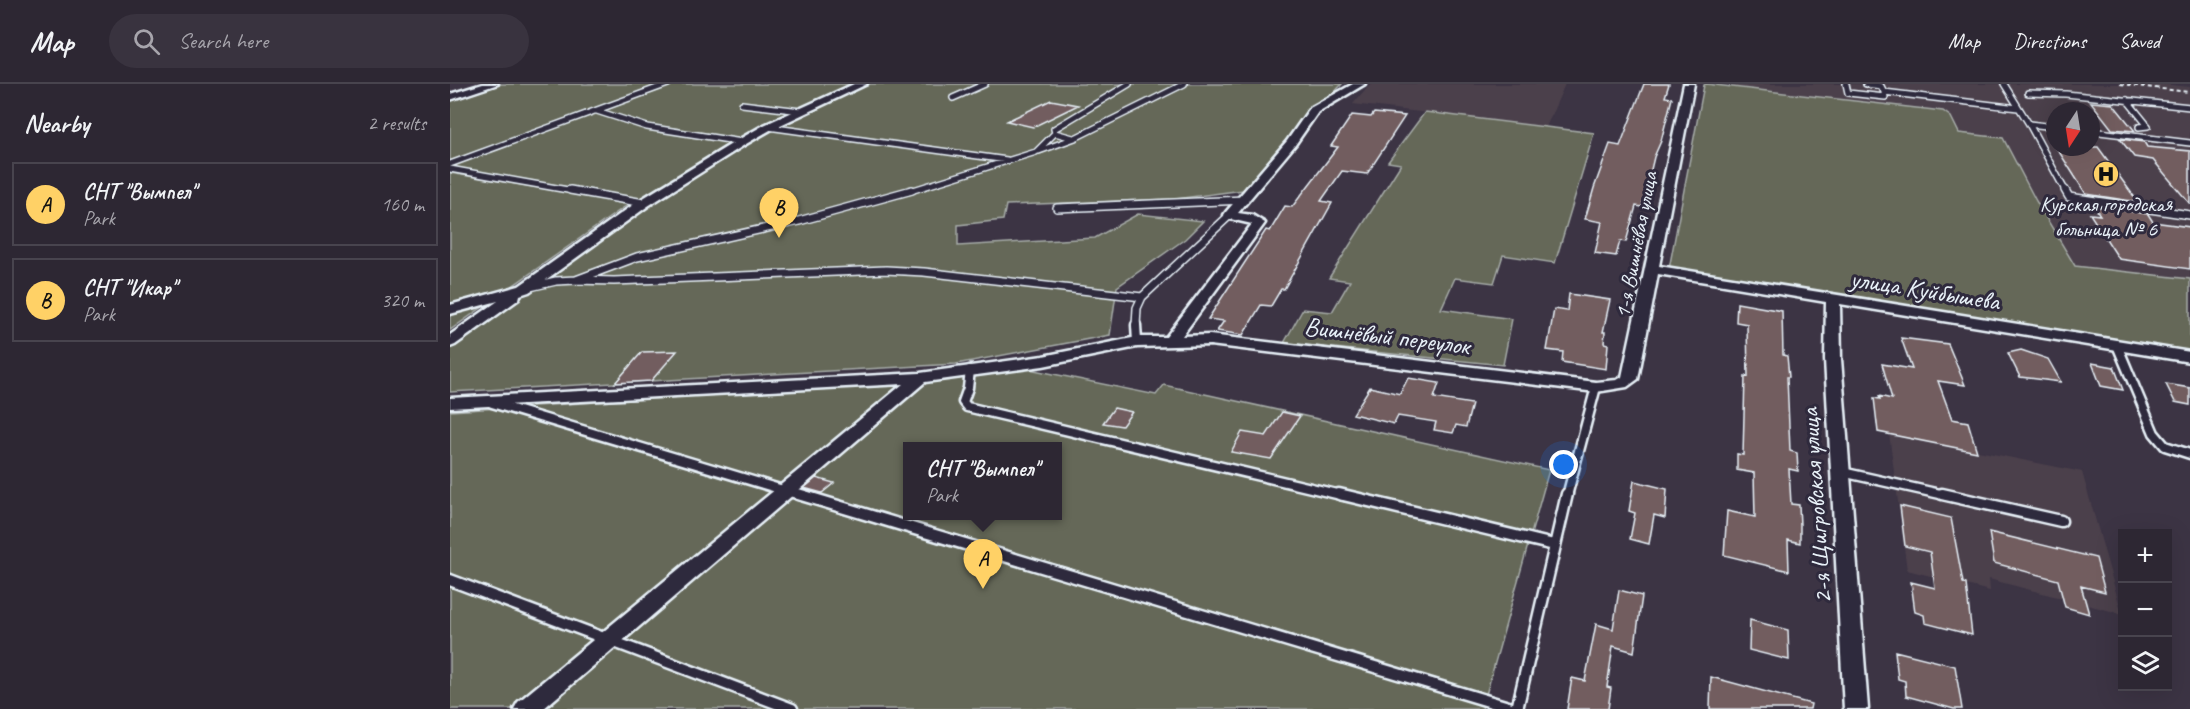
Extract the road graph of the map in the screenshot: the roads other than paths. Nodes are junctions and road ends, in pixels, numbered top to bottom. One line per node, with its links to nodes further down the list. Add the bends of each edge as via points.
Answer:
1 (493, 84): 12 (street)
2 (668, 84): 21 (lane)
3 (862, 84): 22 (street)
4 (985, 84): 16 (lane)
5 (1129, 84): 28 (lane, via 1067,120)
6 (1184, 84): 29 (lane)
7 (1360, 84): 36 (street, via 1314,110)
8 (1689, 84): 41 (street, 1-я Вишнёвая улица)
9 (1846, 84): 13 (lane, via 1848,93 1885,97)
10 (1866, 84): 13 (lane, via 1881,86)
11 (2004, 84): 20 (lane)
12 (482, 86): 15 (street)
13 (1884, 92): 20 (lane)
14 (2028, 93): 17 (lane)
15 (450, 97)
16 (953, 98)
17 (2127, 100): 19 (lane); 26 (lane, via 2148,126)
18 (742, 104): 22 (lane)
19 (2190, 107)
20 (2018, 108): 23 (lane)
21 (597, 111): 30 (lane, via 647,126); 34 (lane)
22 (801, 111): 25 (street)
23 (2029, 124): 24 (lane); 40 (lane, via 2069,197)
24 (2046, 126)
25 (768, 127): 30 (street); 33 (lane)
26 (2139, 127)
27 (2100, 132): 31 (lane)
28 (1054, 133): 29 (lane); 32 (lane)
29 (1075, 138): 32 (lane)
30 (742, 142): 37 (street)
31 (2190, 143)
32 (1036, 152): 33 (lane)
33 (1011, 160): 42 (lane, via 799,220 637,257)
34 (450, 164)
35 (450, 169): 37 (lane)
36 (1245, 200): 38 (lane); 39 (street)
37 (644, 203): 43 (street)
38 (1056, 208)
39 (1230, 215): 44 (lane); 47 (street, via 1259,223)
40 (2190, 215)
41 (1653, 269): 45 (street, улица Куйбышева); 54 (street, 1-я Вишнёвая улица, via 1630,379)
42 (576, 280): 43 (lane); 44 (lane, via 886,270)
43 (524, 289): 46 (street); 48 (street)
44 (1142, 297): 49 (lane, via 1135,319)
45 (1833, 300): 50 (street, улица Куйбышева); 58 (street, 2-я Щигровская улица, via 1833,359)
46 (450, 310)
47 (1171, 340): 49 (street, Вишнёвый переулок); 54 (street, Вишнёвый переулок, via 1210,340)
48 (450, 342)
49 (1137, 342): 52 (street, Вишнёвый переулок, via 1043,361)
50 (2117, 345): 51 (street, улица Куйбышева); 57 (lane, via 2154,433 2165,446)
51 (2190, 357)
52 (970, 370): 53 (street, Вишнёвый переулок); 61 (lane, via 963,402 967,407)
53 (920, 378): 55 (street, Вишнёвый переулок); 59 (street)
54 (1596, 387): 61 (lane)
55 (487, 401): 56 (street, Вишнёвый переулок); 59 (lane)
56 (450, 403)
57 (2190, 454)
58 (1842, 472): 60 (lane); 67 (street, 2-я Щигровская улица)
59 (787, 491): 63 (street); 66 (lane)
60 (2061, 521)
61 (1554, 545): 66 (lane)
62 (450, 580): 63 (lane)
63 (608, 640): 64 (street); 65 (lane)
64 (526, 709)
65 (792, 709)
66 (1516, 709)
67 (1856, 709)

